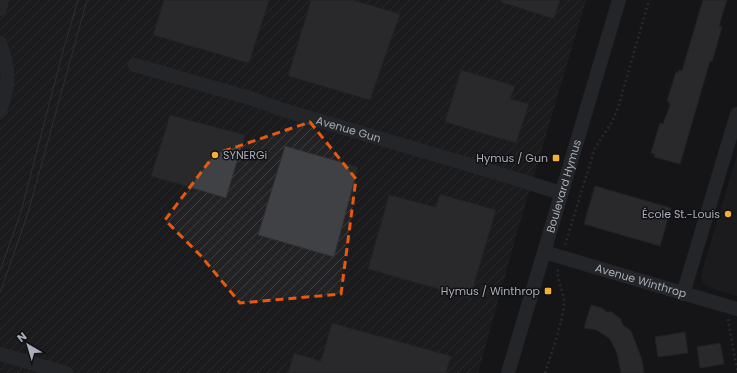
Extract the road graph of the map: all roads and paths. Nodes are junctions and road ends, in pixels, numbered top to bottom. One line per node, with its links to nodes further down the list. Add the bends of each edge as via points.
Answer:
1 (2, 0): 4 (street)
2 (619, 0): 9 (street, Boulevard Hymus)
3 (649, 0): 10 (path, Boulevard Hymus, via 618,108 595,148)
4 (0, 9)
5 (0, 43): 7 (street, via 8,66 6,92)
6 (135, 65): 9 (street, Avenue Gun)
7 (0, 110)
8 (737, 114): 13 (street)
9 (561, 193): 11 (street, Boulevard Hymus)
10 (567, 242)
11 (544, 252): 13 (street, Avenue Winthrop); 18 (street, Boulevard Hymus)
12 (557, 274): 19 (path, via 563,293 563,308)
13 (683, 294): 14 (street, Avenue Winthrop)
14 (732, 313): 16 (path)
15 (0, 354): 17 (street)
16 (737, 370)
17 (66, 373)
18 (508, 373)
19 (545, 373)

